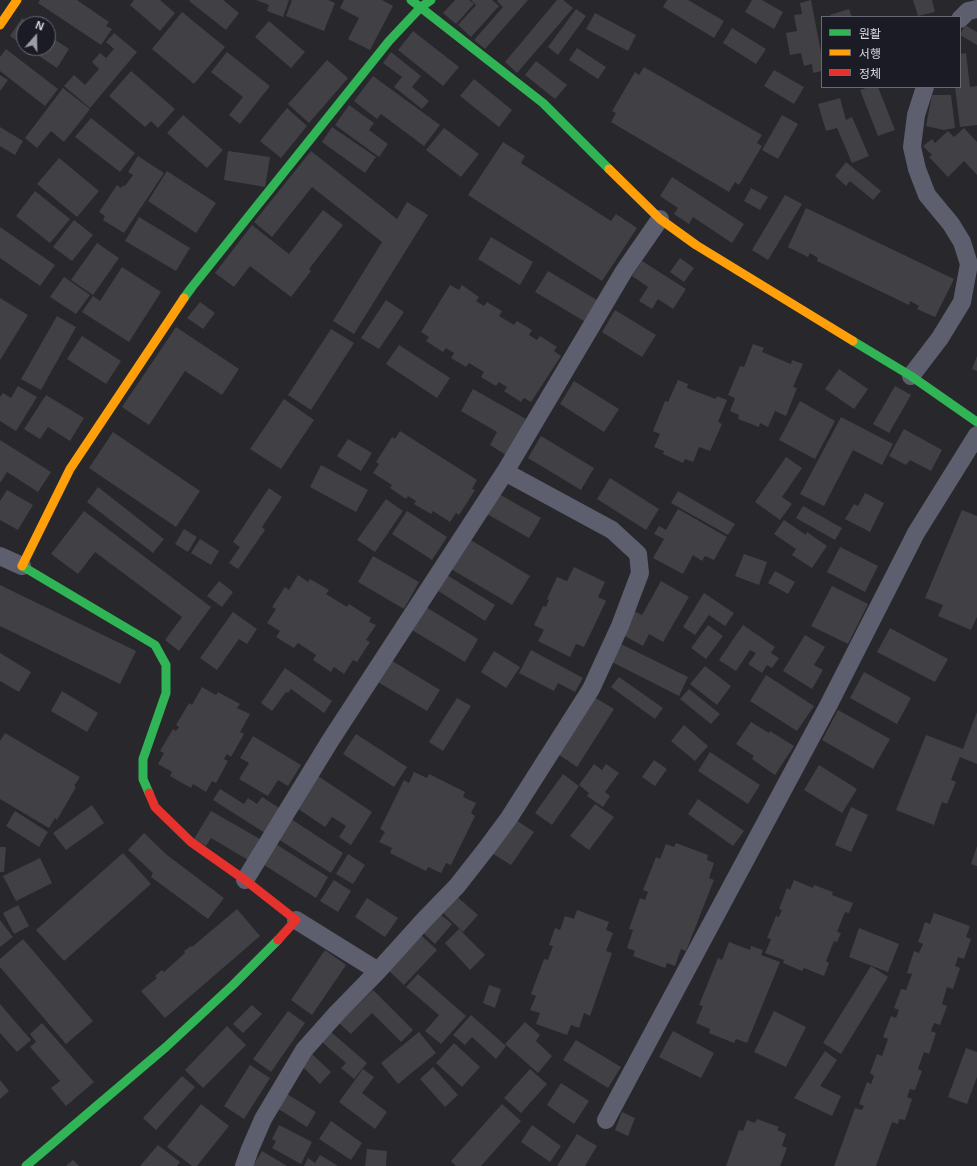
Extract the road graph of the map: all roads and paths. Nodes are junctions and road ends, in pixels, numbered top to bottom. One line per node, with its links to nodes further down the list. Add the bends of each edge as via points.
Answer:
1 (17, 0): 7 (street)
2 (411, 0): 4 (street)
3 (431, 0): 4 (street)
4 (421, 7): 9 (street, via 543,103); 15 (street, via 369,65 192,287 70,469)
5 (977, 8): 6 (street, via 968,11)
6 (961, 18)
7 (0, 25)
8 (925, 88): 10 (street, via 916,115 912,147 917,169 927,195 962,242 969,264 962,302 940,338)
9 (660, 219): 10 (street, via 696,245); 13 (street, via 624,271)
10 (911, 376): 11 (street)
11 (977, 422)
12 (977, 435): 19 (street, via 916,533 828,706)
13 (504, 472): 16 (street, via 334,734); 18 (street, via 612,530 638,554 640,573 620,626 590,689 509,818 457,886)
14 (0, 556): 15 (street)
15 (22, 566): 16 (street, via 155,645 166,665 166,693 143,759 143,779 155,807 191,842)
16 (245, 880): 17 (street)
17 (296, 920): 18 (street); 20 (street, via 255,965 174,1041)
18 (378, 972): 21 (street, via 304,1050 263,1119)
19 (606, 1120)
20 (26, 1166)
21 (244, 1166)

